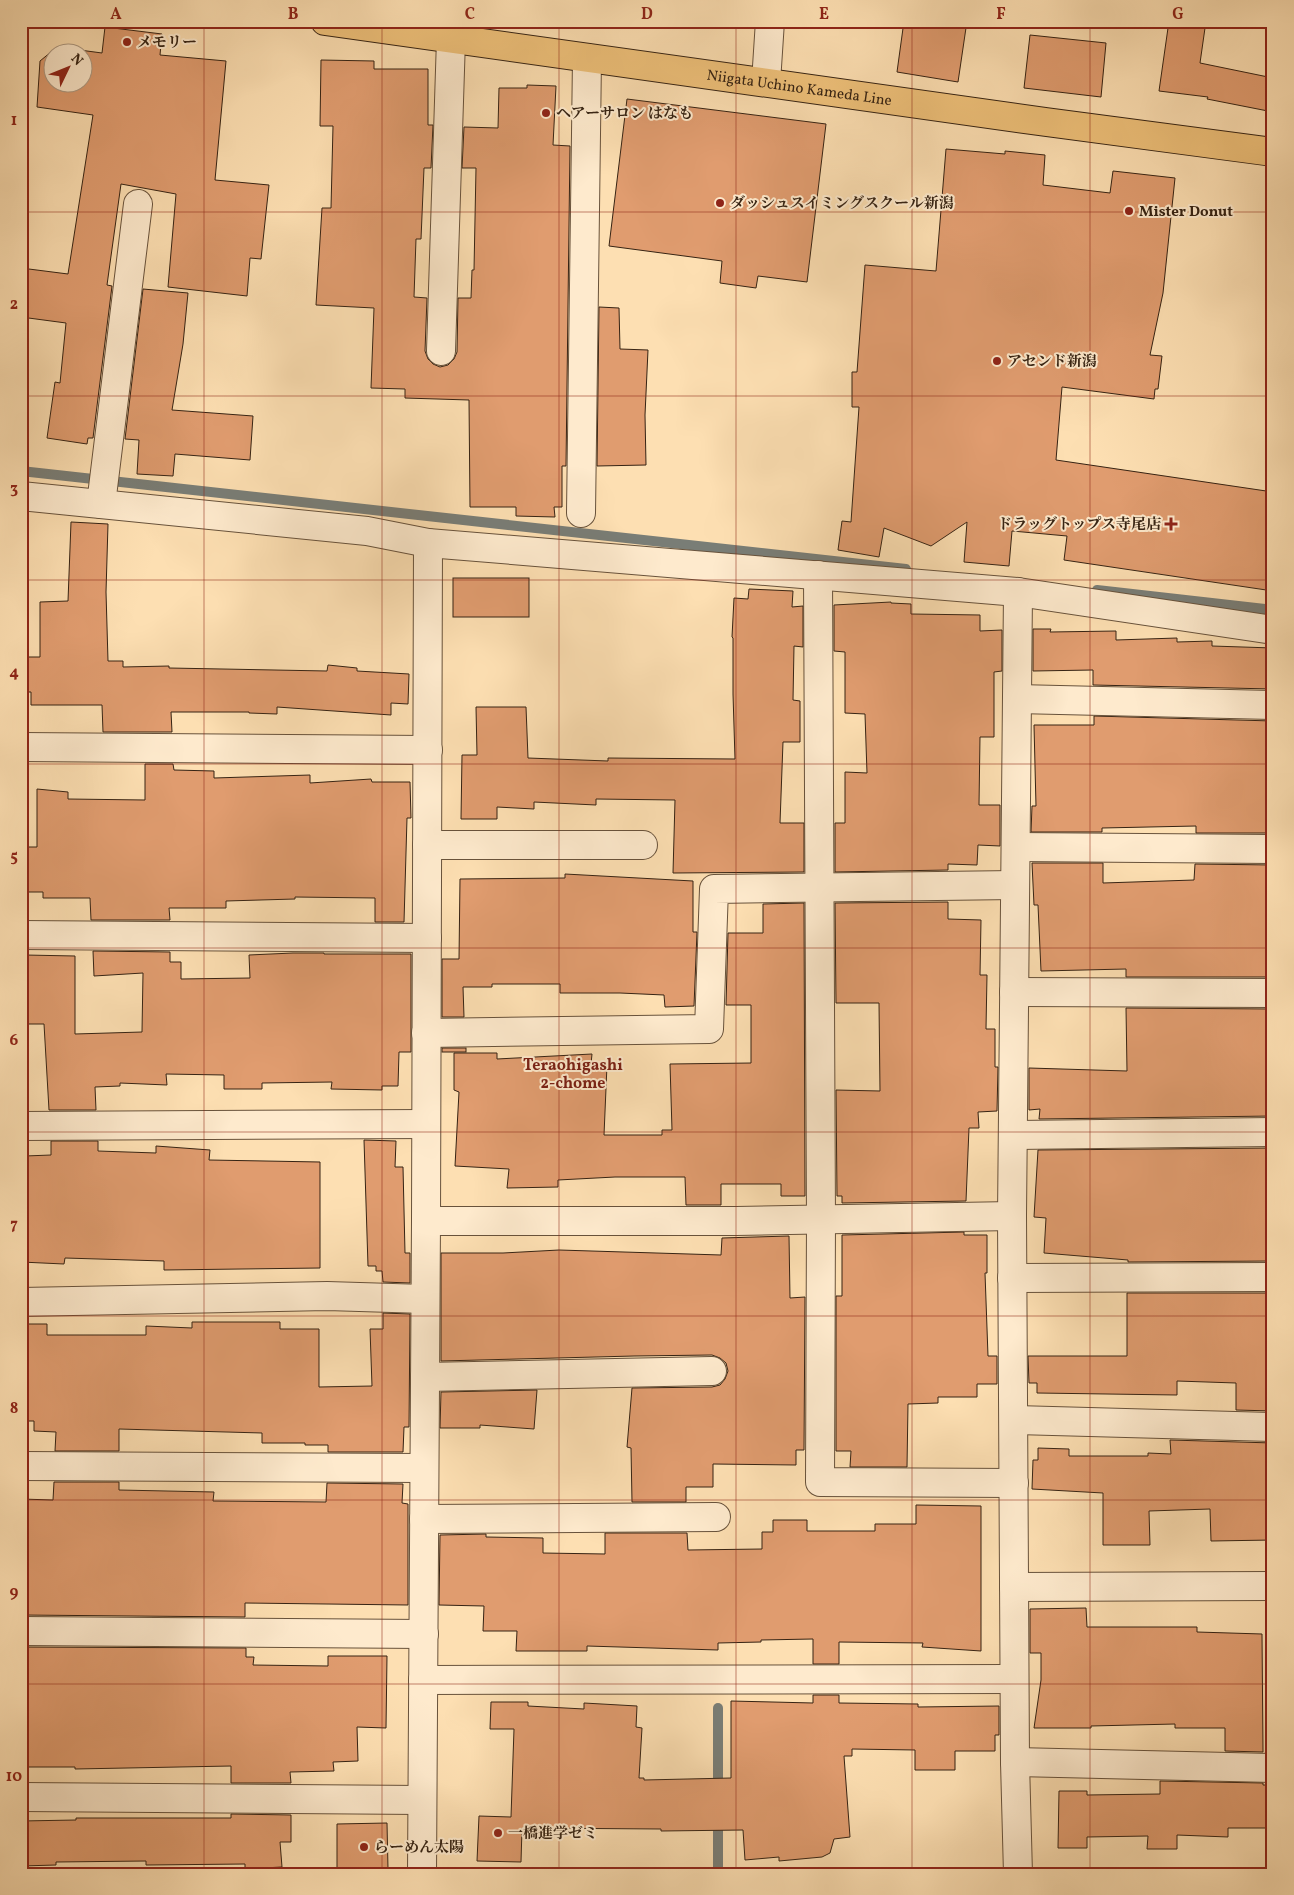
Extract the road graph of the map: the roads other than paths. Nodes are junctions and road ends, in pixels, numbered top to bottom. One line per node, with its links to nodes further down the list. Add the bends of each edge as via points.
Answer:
1 (325, 21): 3 (main road, Niigata Uchino Kameda Line)
2 (770, 21): 5 (street)
3 (451, 38): 4 (main road, Niigata Uchino Kameda Line); 8 (street)
4 (587, 58): 5 (main road, Niigata Uchino Kameda Line); 11 (street)
5 (766, 82): 6 (main road, Niigata Uchino Kameda Line)
6 (1273, 152)
7 (138, 204): 10 (street)
8 (441, 351)
9 (21, 496): 10 (street)
10 (101, 504): 12 (street, via 367,531)
11 (581, 513)
12 (428, 544): 13 (street); 19 (street)
13 (818, 575): 14 (street); 25 (street)
14 (1018, 592): 15 (street); 16 (street)
15 (1273, 630)
16 (1017, 699): 17 (street); 22 (street)
17 (1273, 705)
18 (21, 747): 19 (street)
19 (428, 750): 20 (street)
20 (427, 845): 21 (street); 27 (street)
21 (643, 845)
22 (1016, 847): 23 (street); 24 (street)
23 (1273, 849)
24 (1015, 885): 25 (street); 28 (street)
25 (820, 887): 30 (street, via 714,888 709,1029); 36 (street)
26 (21, 936): 27 (street)
27 (427, 938): 30 (street)
28 (1014, 992): 29 (street); 34 (street)
29 (1273, 993)
30 (426, 1033): 31 (street)
31 (426, 1124): 32 (street); 37 (street)
32 (21, 1126)
33 (1273, 1132): 34 (street)
34 (1013, 1135): 35 (street)
35 (1012, 1216): 36 (street); 39 (street)
36 (821, 1220): 37 (street); 48 (street, via 820,1482)
37 (426, 1221): 40 (street)
38 (1273, 1277): 39 (street)
39 (1012, 1278): 44 (street)
40 (425, 1299): 41 (street, via 327,1296); 43 (street)
41 (21, 1302)
42 (712, 1371): 43 (street)
43 (425, 1377): 47 (street)
44 (1014, 1420): 45 (street); 48 (street)
45 (1273, 1427)
46 (21, 1466): 47 (street)
47 (424, 1468): 50 (street)
48 (1014, 1483): 52 (street)
49 (716, 1517): 50 (street)
50 (424, 1518): 54 (street)
51 (1273, 1586): 52 (street)
52 (1014, 1587): 55 (street)
53 (21, 1631): 54 (street)
54 (424, 1634): 56 (street)
55 (1014, 1679): 56 (street); 57 (street)
56 (423, 1680): 60 (street)
57 (1015, 1762): 58 (street); 62 (street)
58 (1273, 1768)
59 (21, 1797): 60 (street)
60 (422, 1800): 61 (street)
61 (422, 1874)
62 (1018, 1874)

